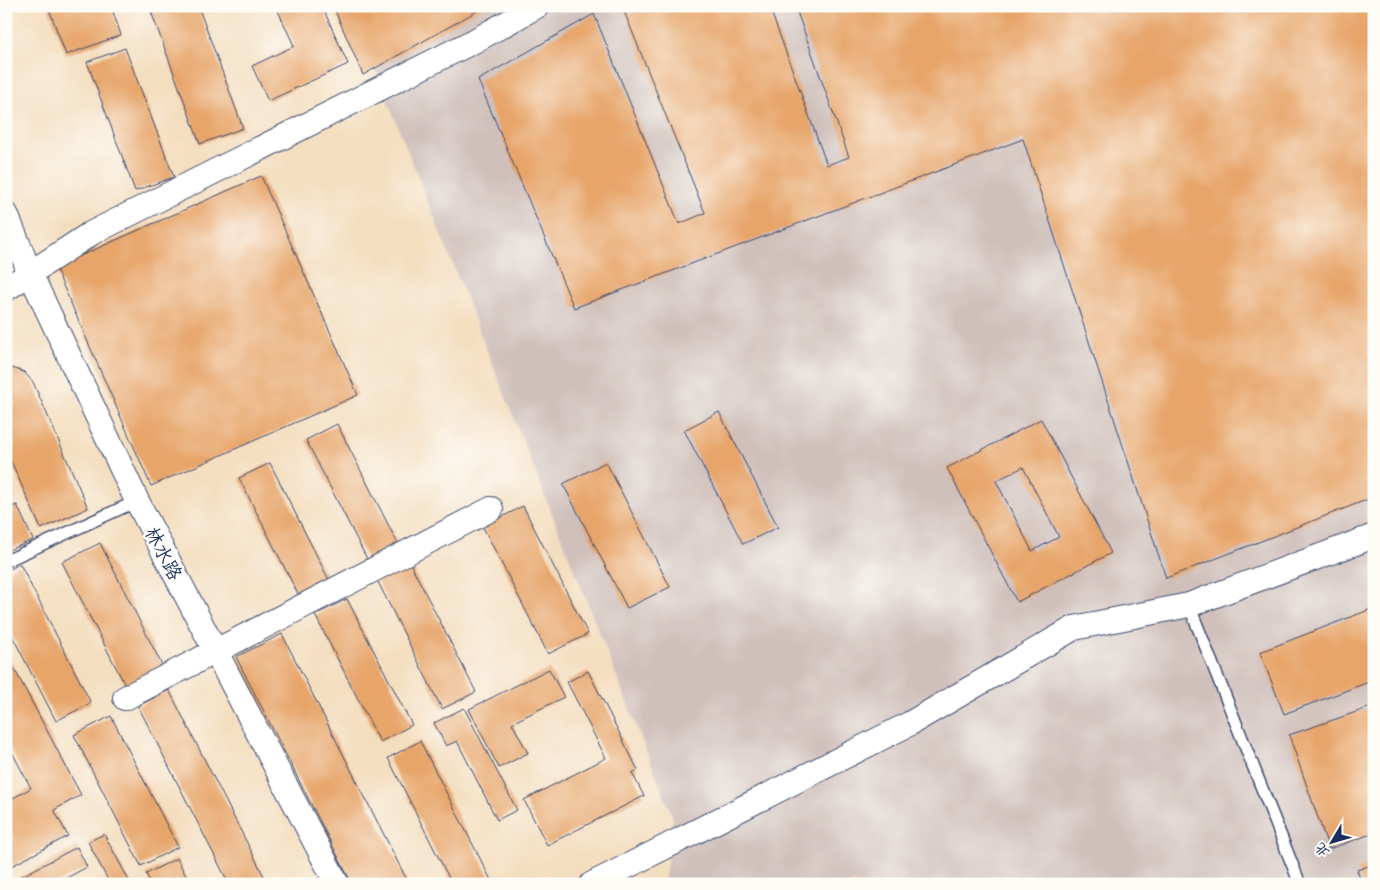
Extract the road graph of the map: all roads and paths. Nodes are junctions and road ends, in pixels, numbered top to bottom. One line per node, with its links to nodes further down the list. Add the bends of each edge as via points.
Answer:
1 (537, 6): 3 (street, via 476,40 90,234)
2 (6, 214): 3 (street, 林水路)
3 (30, 272): 4 (street); 5 (street, 林水路)
4 (6, 289)
5 (137, 501): 8 (lane); 10 (street, 林水路)
6 (491, 509): 10 (street)
7 (1374, 536): 9 (street)
8 (6, 560)
9 (1188, 604): 13 (street, via 1074,628 908,724); 14 (lane)
10 (215, 651): 11 (street); 12 (street, 林水路)
11 (125, 698)
12 (337, 884)
13 (592, 884)
14 (1300, 884)

